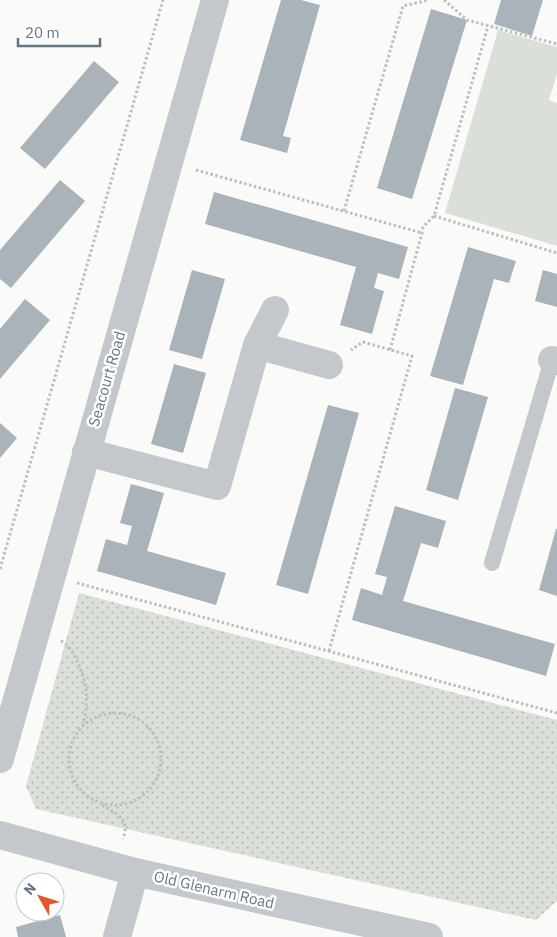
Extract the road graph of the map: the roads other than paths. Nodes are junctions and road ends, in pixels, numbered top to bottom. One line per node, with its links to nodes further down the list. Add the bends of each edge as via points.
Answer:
1 (209, 1): 6 (street, Seacourt Road, via 169,162)
2 (275, 310): 3 (street)
3 (257, 345): 5 (street); 6 (street, via 216,486)
4 (555, 360): 7 (lane)
5 (329, 365)
6 (86, 452): 8 (street, Seacourt Road)
7 (492, 564)
8 (0, 759)
9 (0, 835): 10 (street, Old Glenarm Road)
10 (125, 869): 11 (street, Old Glenarm Road); 12 (street)
11 (358, 930): 13 (street, Old Glenarm Road)
12 (117, 937)
13 (429, 937)

